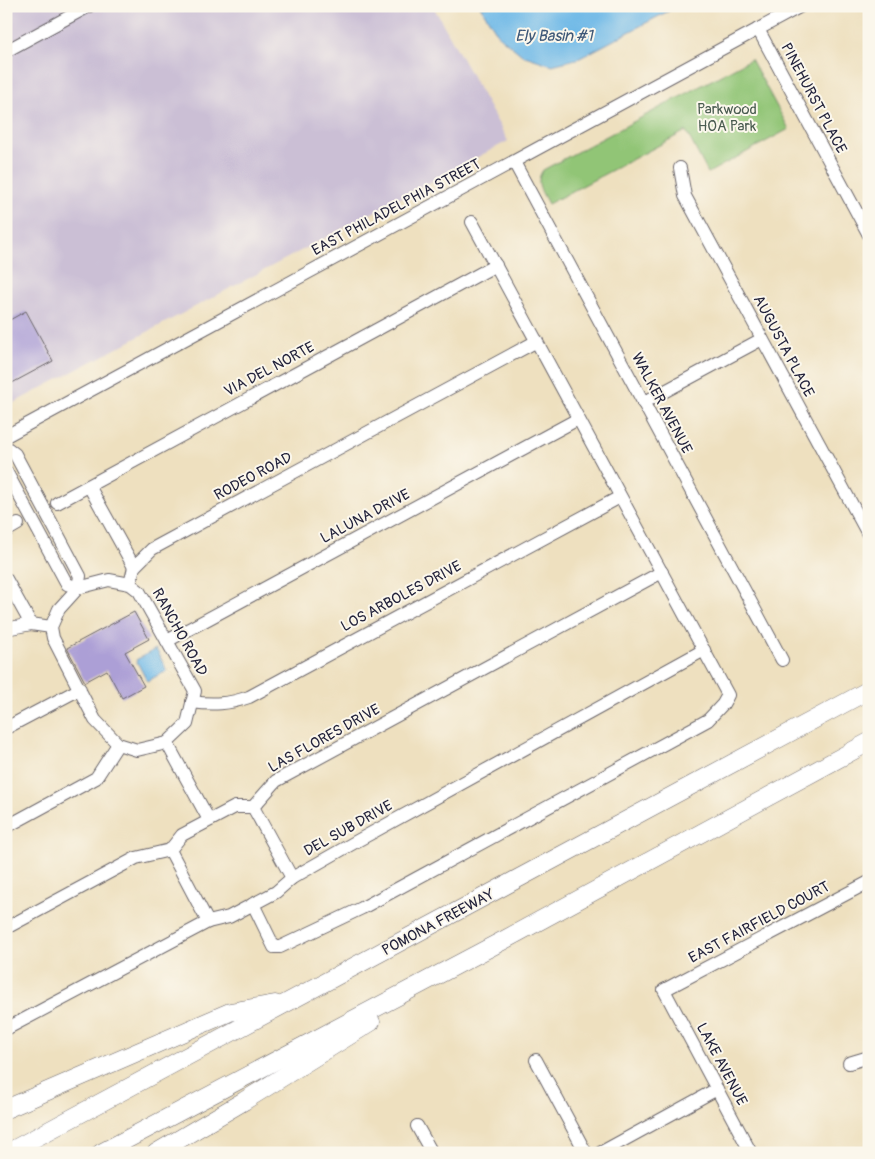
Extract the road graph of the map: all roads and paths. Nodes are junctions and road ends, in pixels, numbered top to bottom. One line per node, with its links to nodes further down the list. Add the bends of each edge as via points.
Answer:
1 (89, 6): 4 (street)
2 (801, 6): 3 (street, EAST PHILADELPHIA STREET)
3 (758, 29): 5 (street, EAST PHILADELPHIA STREET); 8 (street, PINEHURST PLACE)
4 (6, 51)
5 (514, 162): 12 (street, WALKER AVENUE); 14 (street, EAST PHILADELPHIA STREET)
6 (680, 168): 10 (street, AUGUSTA PLACE, via 685,196)
7 (472, 222): 9 (street)
8 (869, 235)
9 (496, 265): 11 (street); 17 (street, VIA DEL NORTE)
10 (762, 339): 12 (street); 20 (street, AUGUSTA PLACE)
11 (537, 341): 13 (street); 22 (street, RODEO ROAD, via 152,549)
12 (643, 403): 32 (street, WALKER AVENUE)
13 (578, 419): 18 (street); 30 (street, LALUNA DRIVE)
14 (6, 436)
15 (6, 447): 26 (street, via 15,454 80,576)
16 (6, 471): 26 (street, via 67,584)
17 (88, 486): 19 (street, VIA DEL NORTE); 22 (street)
18 (620, 497): 23 (street); 35 (street, LOS ARBOLES DRIVE, via 249,697 211,705)
19 (57, 503)
20 (864, 514): 21 (street, AUGUSTA PLACE)
21 (869, 536)
22 (134, 567): 25 (street)
23 (662, 572): 31 (street); 40 (street, LAS FLORES DRIVE, via 276,781)
24 (6, 579): 27 (street)
25 (130, 584): 26 (street, via 109,580); 30 (street, RANCHO ROAD, via 139,591)
26 (78, 588): 28 (street, via 59,610)
27 (31, 624): 28 (street); 29 (street)
28 (51, 628): 33 (street)
29 (6, 629)
30 (168, 641): 35 (street, RANCHO ROAD, via 195,692)
31 (704, 650): 44 (street, DEL SUB DRIVE); 46 (street, via 728,695 708,720 362,908 280,948 274,947)
32 (782, 660)
33 (80, 689): 36 (street); 39 (street, via 95,720)
34 (869, 690): 51 (highway, POMONA FREEWAY)
35 (192, 702): 38 (street, RANCHO ROAD, via 187,724)
36 (6, 728)
37 (869, 742): 49 (highway)
38 (167, 743): 39 (street, via 137,750); 41 (street)
39 (118, 744): 42 (street, via 96,778)
40 (252, 806): 41 (street, via 235,807); 44 (street)
41 (209, 820): 43 (street, via 182,834)
42 (6, 827)
43 (170, 850): 47 (street); 48 (street, via 136,858)
44 (292, 878): 46 (street, DEL SUB DRIVE, via 276,892)
45 (869, 882): 50 (street, EAST FAIRFIELD COURT)
46 (252, 904): 47 (street, DEL SUB DRIVE, via 229,917)
47 (208, 922): 52 (street, DEL SUB DRIVE)
48 (6, 928)
49 (504, 940): 60 (highway); 61 (highway)
50 (664, 990): 56 (street, LAKE AVENUE)
51 (291, 1002): 57 (highway, via 230,1012); 59 (highway, POMONA FREEWAY)
52 (6, 1029)
53 (869, 1056): 55 (street)
54 (536, 1060): 63 (street)
55 (849, 1062)
56 (717, 1089): 64 (street); 65 (street, LAKE AVENUE)
57 (6, 1109)
58 (417, 1126): 62 (street)
59 (7, 1153)
60 (101, 1153)
61 (156, 1153)
62 (432, 1153)
63 (586, 1153)
64 (600, 1153)
65 (751, 1153)

